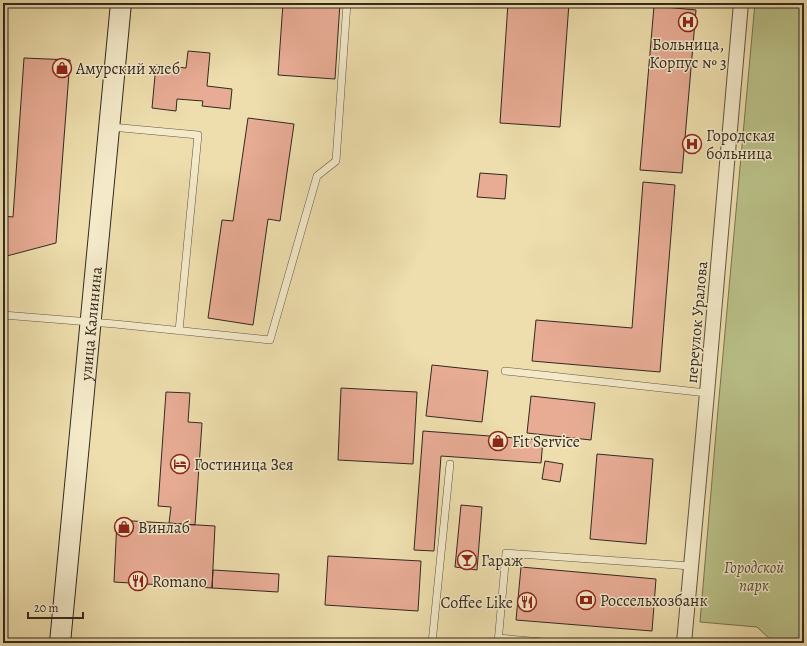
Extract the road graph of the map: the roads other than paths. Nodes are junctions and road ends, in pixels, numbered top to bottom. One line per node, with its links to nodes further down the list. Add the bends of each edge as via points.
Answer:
1 (98, 3): 4 (lane)
2 (348, 3): 8 (lane, via 336,161 317,176 270,340)
3 (741, 3): 10 (street, переулок Уралова)
4 (120, 4): 5 (main road, улица Калинина)
5 (109, 127): 7 (main road, улица Калинина); 8 (lane, via 198,135)
6 (3, 316): 7 (lane)
7 (90, 323): 8 (lane); 14 (main road, улица Калинина)
8 (179, 331)
9 (505, 371): 10 (lane)
10 (707, 393): 12 (street, переулок Уралова)
11 (450, 464): 15 (lane)
12 (691, 566): 13 (lane, via 506,553); 17 (street, переулок Уралова)
13 (498, 641): 16 (lane)
14 (60, 643)
15 (432, 643)
16 (554, 643)
17 (684, 643)

